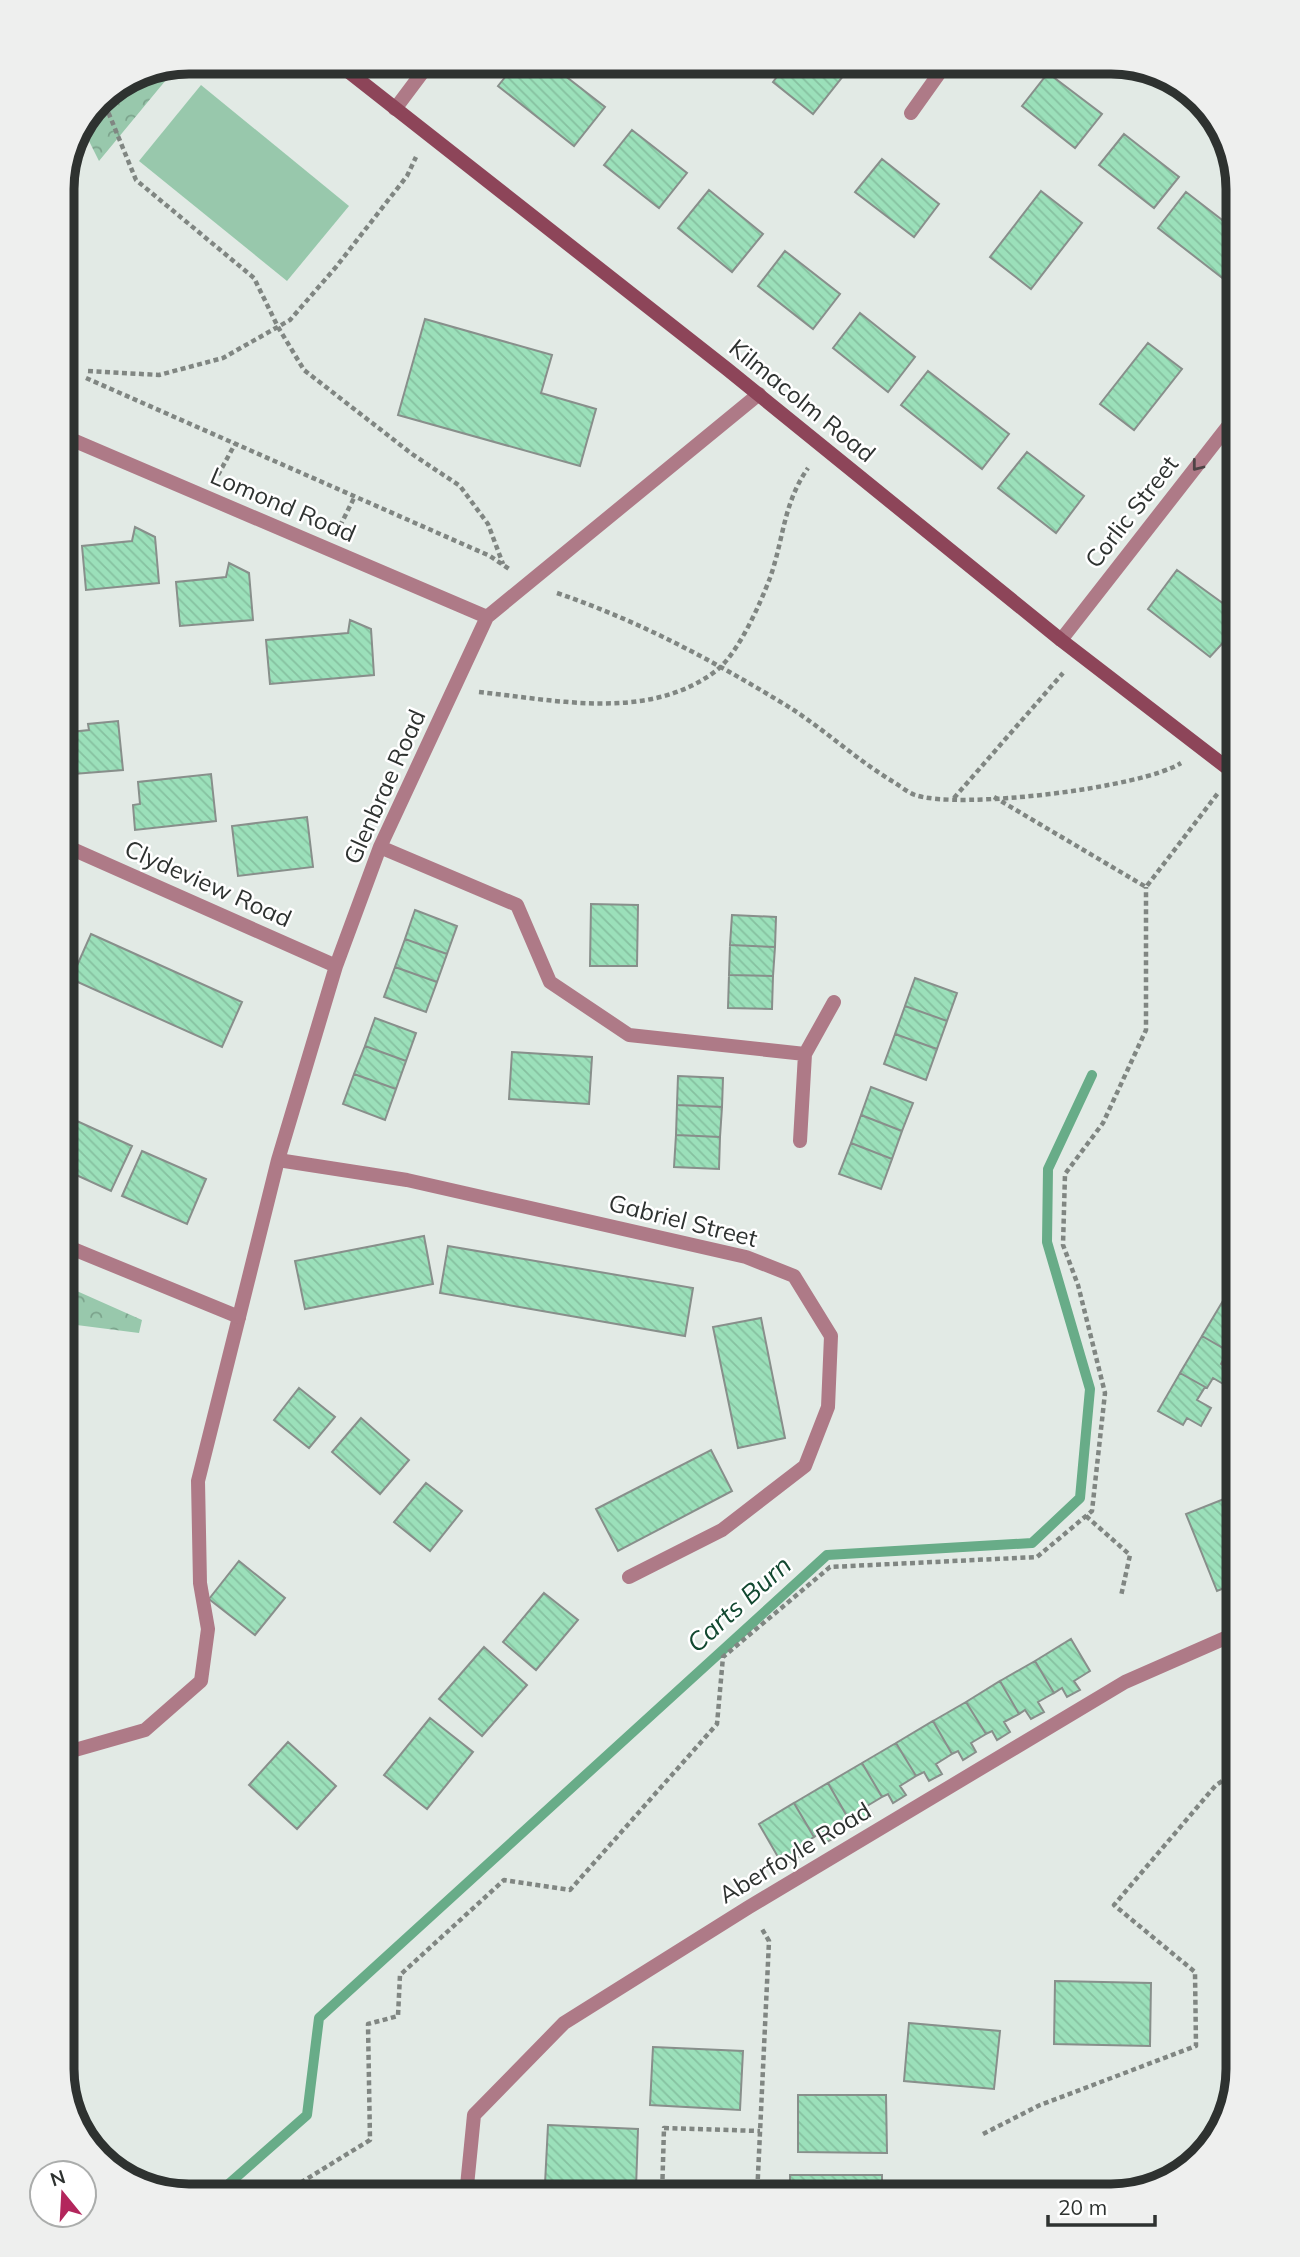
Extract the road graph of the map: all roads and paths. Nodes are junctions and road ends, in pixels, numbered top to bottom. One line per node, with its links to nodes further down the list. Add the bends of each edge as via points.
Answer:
1 (351, 74): 5 (main road, Kilmacolm Road)
2 (421, 74): 5 (street)
3 (939, 74): 6 (street)
4 (107, 109): 8 (path, via 136,180 254,278)
5 (395, 109): 7 (main road, Kilmacolm Road)
6 (911, 113)
7 (427, 134): 8 (path, via 407,176 337,267 290,320); 11 (main road, Kilmacolm Road)
8 (278, 327): 9 (path, via 223,358 159,375); 19 (path, via 304,370 460,486 488,524)
9 (74, 374)
10 (74, 378): 14 (path)
11 (759, 394): 15 (main road, Kilmacolm Road); 20 (street, Glenbrae Road)
12 (1226, 429): 22 (street, Corlic Street, one-way to 22)
13 (74, 441): 17 (street, Lomond Road)
14 (235, 444): 16 (path); 17 (path)
15 (823, 446): 22 (main road, Kilmacolm Road); 24 (path, via 783,516 770,577 747,629)
16 (355, 496): 18 (path); 19 (path)
17 (206, 497): 18 (street, Lomond Road)
18 (328, 549): 21 (street, Lomond Road)
19 (503, 565): 20 (path)
20 (528, 583): 21 (street, Glenbrae Road); 24 (path, via 616,613 704,655)
21 (488, 617): 25 (street, Glenbrae Road)
22 (1061, 640): 23 (main road, Kilmacolm Road)
23 (1079, 654): 26 (main road, Kilmacolm Road); 30 (path)
24 (719, 669): 25 (path, via 685,689 646,702 584,702); 30 (path, via 785,705 915,795)
25 (454, 689): 31 (street, Glenbrae Road)
26 (1198, 744): 27 (main road, Kilmacolm Road); 29 (path, via 1179,765 1121,782)
27 (1226, 767)
28 (1226, 787): 33 (path)
29 (993, 797): 30 (path); 33 (path)
30 (953, 799)
31 (380, 847): 34 (street, Glenbrae Road); 36 (street, via 517,905 550,982 629,1035)
32 (74, 850): 34 (street, Clydeview Road)
33 (1146, 887): 41 (path, via 1146,1030 1103,1123 1065,1174 1063,1245 1078,1284 1105,1393 1092,1511)
34 (337, 966): 38 (street, Glenbrae Road)
35 (834, 1002): 36 (street)
36 (804, 1054): 37 (street)
37 (800, 1141)
38 (278, 1160): 40 (street, Glenbrae Road); 42 (street, Gabriel Street, via 420,1183 746,1256 794,1276 831,1336 828,1407 805,1466 722,1530)
39 (74, 1249): 40 (street)
40 (239, 1317): 45 (street, Glenbrae Road, via 198,1481 200,1583 208,1629 201,1681 145,1730)
41 (1086, 1516): 43 (path, via 1130,1555); 50 (path, via 1037,1558 830,1567 723,1657 717,1724 570,1889 503,1880 400,1975 398,2016 368,2024 370,2140)
42 (629, 1577)
43 (1121, 1596)
44 (1226, 1638): 47 (street, Aberfoyle Road, via 1125,1682)
45 (74, 1750)
46 (1226, 1779): 49 (path, via 1114,1905 1195,1972 1196,2046 1040,2105)
47 (749, 1907): 48 (path, via 769,1941); 51 (street, Aberfoyle Road, via 564,2023 474,2116)
48 (760, 2131): 52 (path, via 664,2128); 53 (path)
49 (983, 2134)
50 (300, 2183)
51 (467, 2183)
52 (662, 2184)
53 (758, 2184)

